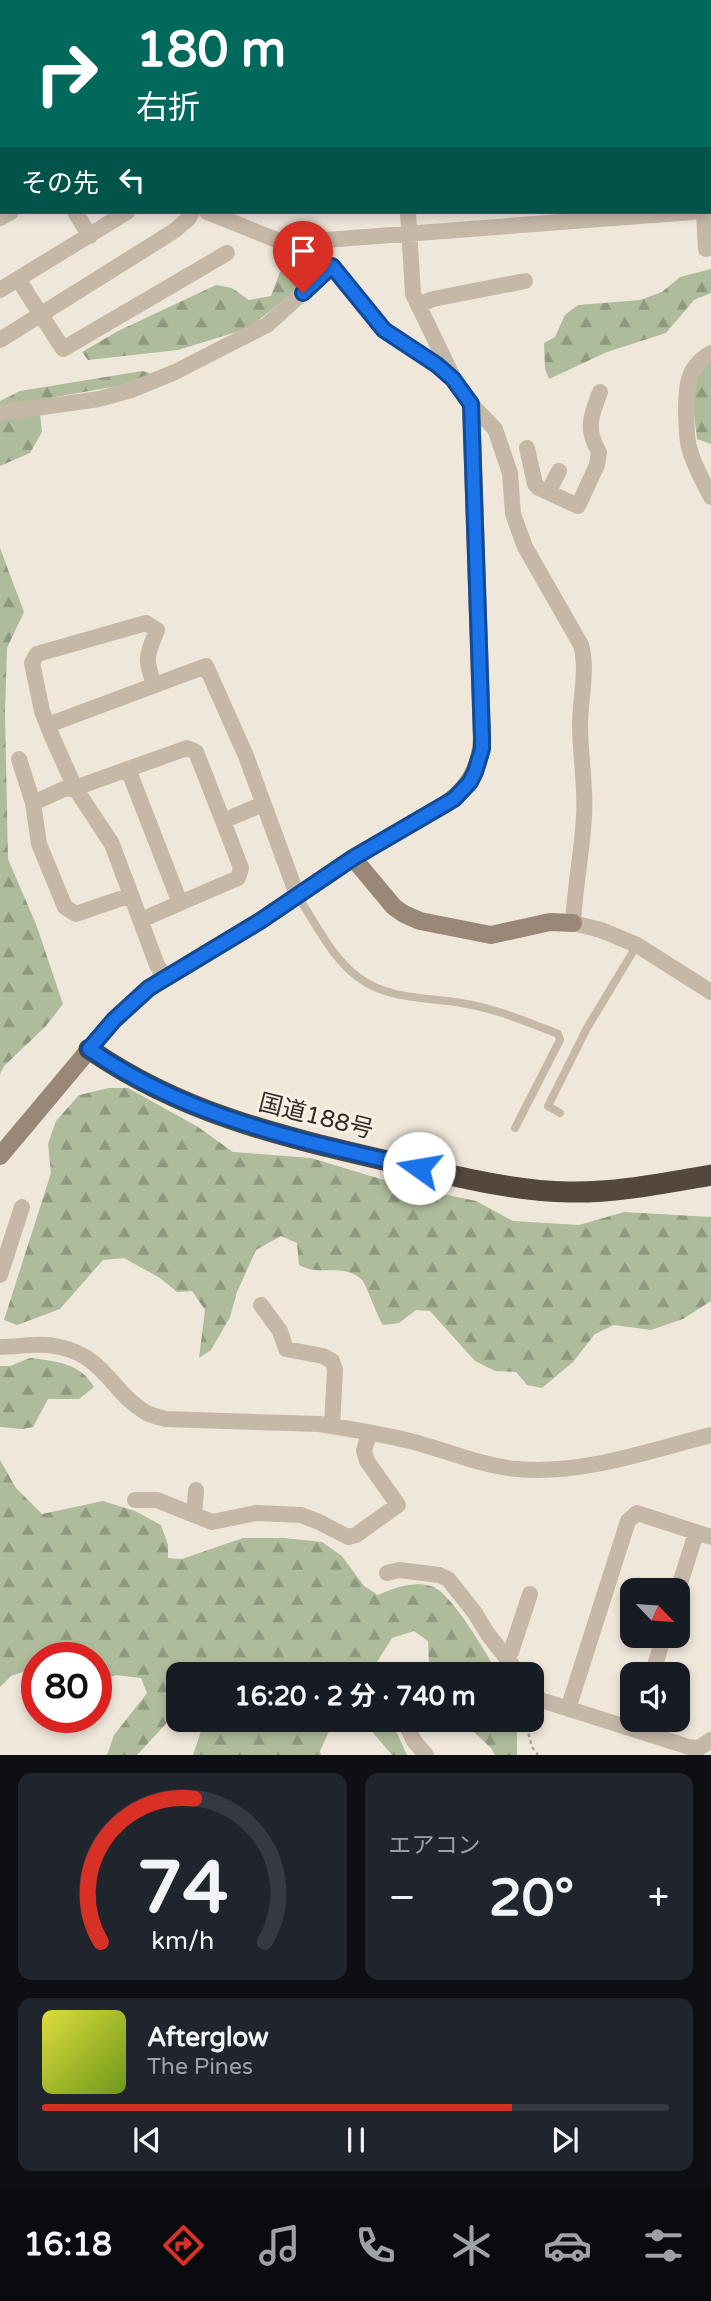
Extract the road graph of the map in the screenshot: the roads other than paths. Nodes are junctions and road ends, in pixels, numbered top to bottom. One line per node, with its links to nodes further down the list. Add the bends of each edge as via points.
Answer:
1 (76, 214): 9 (street)
2 (124, 214): 9 (street)
3 (191, 214): 18 (street, via 174,231)
4 (212, 214): 10 (street)
5 (408, 214): 8 (street)
6 (667, 214): 8 (street)
7 (704, 214): 11 (street)
8 (410, 234): 10 (street, via 312,241); 17 (street, via 413,294)
9 (90, 236): 14 (street)
10 (299, 249): 13 (street)
11 (706, 249)
12 (227, 253): 18 (street, via 63,349)
13 (332, 266): 21 (street, via 384,330); 24 (street, via 267,325 175,372 99,399)
14 (18, 279): 16 (street); 18 (street)
15 (525, 281): 17 (street)
16 (0, 290)
17 (418, 305): 21 (street)
18 (40, 315): 19 (street)
19 (0, 340)
20 (711, 352): 28 (street, via 699,359 686,391 688,443)
21 (453, 379): 23 (street)
22 (600, 392): 27 (street, via 590,423 599,452 597,465 578,506)
23 (471, 404): 29 (street, via 495,429 510,473); 38 (street, via 480,761 470,782 454,799)
24 (0, 413)
25 (527, 448): 27 (street)
26 (559, 471): 27 (street)
27 (542, 488): 29 (street)
28 (711, 496)
29 (511, 501): 43 (street, via 525,547 584,657 580,726 584,818)
30 (153, 684): 31 (street); 31 (street, via 147,656 158,630 146,623 37,654 32,663); 36 (street, via 206,666)
31 (48, 725): 34 (street)
32 (19, 759): 35 (street)
33 (128, 769): 34 (street); 37 (street, via 187,748 196,752); 41 (street)
34 (75, 788): 35 (street); 39 (street, via 106,832)
35 (33, 803): 39 (street, via 39,844 65,907 76,914)
36 (262, 804): 37 (street); 40 (street)
37 (223, 821): 41 (street, via 241,868 237,878)
38 (353, 858): 40 (street); 43 (street, via 394,907 421,921 491,935 550,922)
39 (131, 895): 42 (street)
40 (297, 895): 45 (street); 49 (lane, via 339,959 359,978 403,997 502,1012 558,1034 560,1040)
41 (180, 903): 42 (street)
42 (141, 920): 45 (street)
43 (573, 923): 44 (street)
44 (637, 945): 46 (street); 48 (lane, via 587,1028 548,1106)
45 (165, 977): 47 (street, via 114,1020)
46 (711, 992)
47 (89, 1049): 50 (street); 51 (highway, 国道188号, via 176,1099 237,1123 463,1179 568,1192 624,1189)
48 (560, 1113)
49 (515, 1128)
50 (0, 1156)
51 (711, 1175)
52 (22, 1207): 53 (street)
53 (0, 1275)
54 (261, 1305): 56 (street, via 280,1331 286,1349 332,1361)
55 (0, 1348): 56 (street, via 38,1344 81,1354 146,1413 165,1419)
56 (332, 1426): 57 (street)
57 (369, 1433): 58 (street, via 488,1464 537,1471 605,1462); 61 (street, via 364,1451 368,1461 398,1505 356,1535 348,1536 301,1516 277,1513 212,1522)
58 (711, 1435)
59 (196, 1490): 61 (street)
60 (135, 1500): 61 (street, via 158,1500)
61 (194, 1516)
62 (704, 1535): 64 (street); 69 (street, via 637,1513 628,1521)
63 (387, 1573): 66 (street, via 399,1570 448,1579)
64 (684, 1578)
65 (530, 1594): 66 (street)
66 (506, 1658): 67 (street)
67 (509, 1662)
68 (544, 1701): 69 (street)
69 (568, 1709): 70 (street)
70 (620, 1721)
71 (410, 1732): 74 (street)
72 (653, 1732): 73 (street, via 689,1747 699,1748)
73 (711, 1740)
74 (426, 1755)

